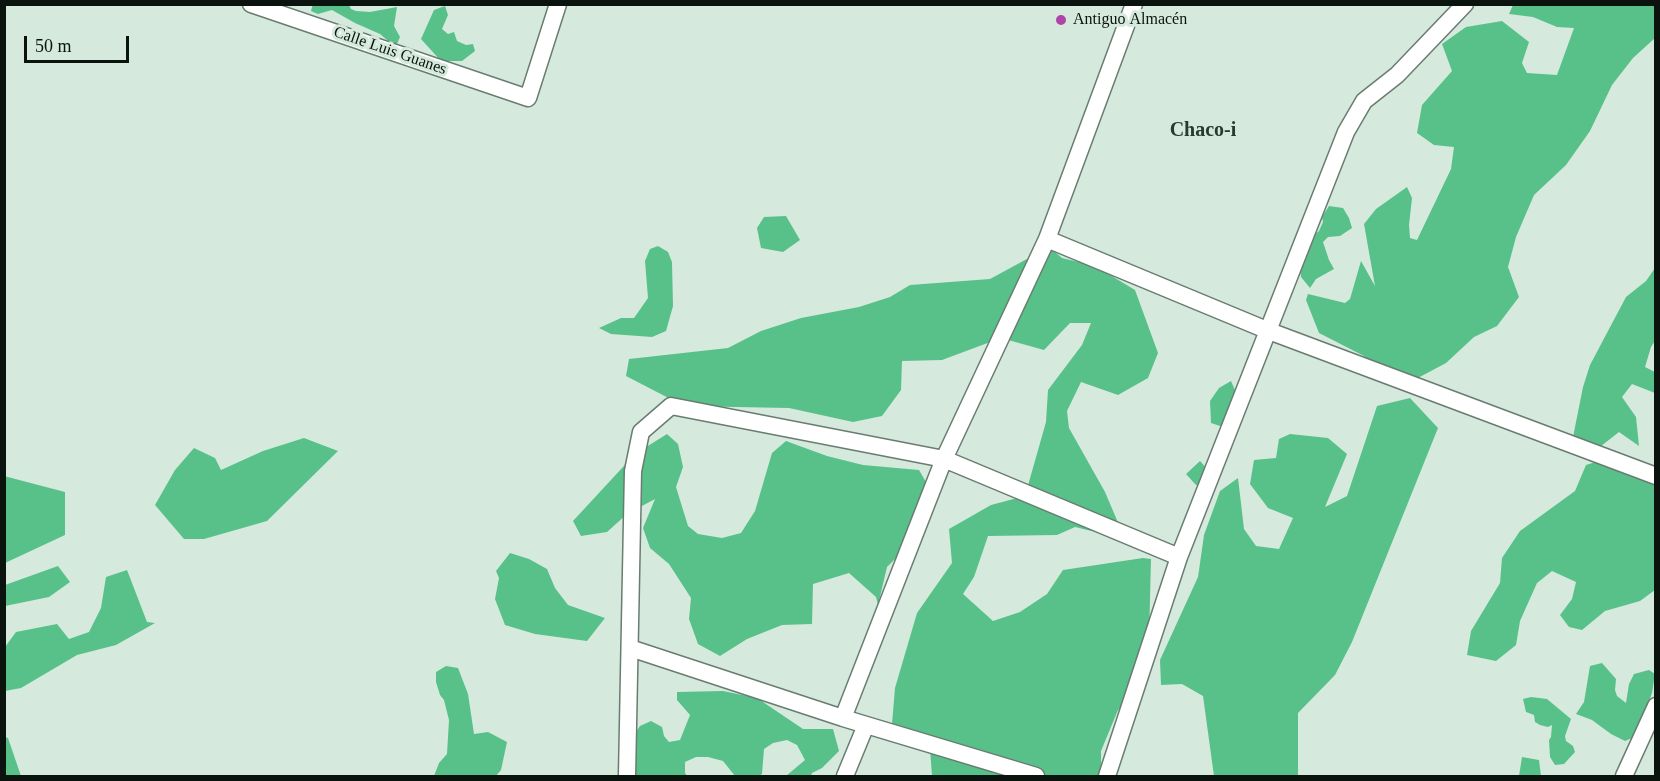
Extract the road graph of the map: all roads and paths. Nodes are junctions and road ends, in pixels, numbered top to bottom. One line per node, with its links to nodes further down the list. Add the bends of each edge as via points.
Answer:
1 (251, 4): 5 (street, Calle Luis Guanes)
2 (558, 4): 5 (street, Calle Luis Guanes, via 528,98)
3 (1134, 4): 6 (street)
4 (1465, 4): 7 (street, via 1396,75 1364,101 1346,132)
5 (269, 7)
6 (1047, 239): 7 (street); 8 (street)
7 (1269, 331): 9 (street); 10 (street)
8 (944, 459): 10 (street); 11 (street, via 671,406 641,432 633,471); 13 (street)
9 (1656, 476)
10 (1179, 557): 18 (street)
11 (630, 648): 13 (street); 15 (street)
12 (1656, 706): 19 (street)
13 (843, 718): 14 (street)
14 (866, 725): 16 (street); 17 (street)
15 (627, 777)
16 (846, 777)
17 (1036, 777)
18 (1107, 777)
19 (1624, 777)

